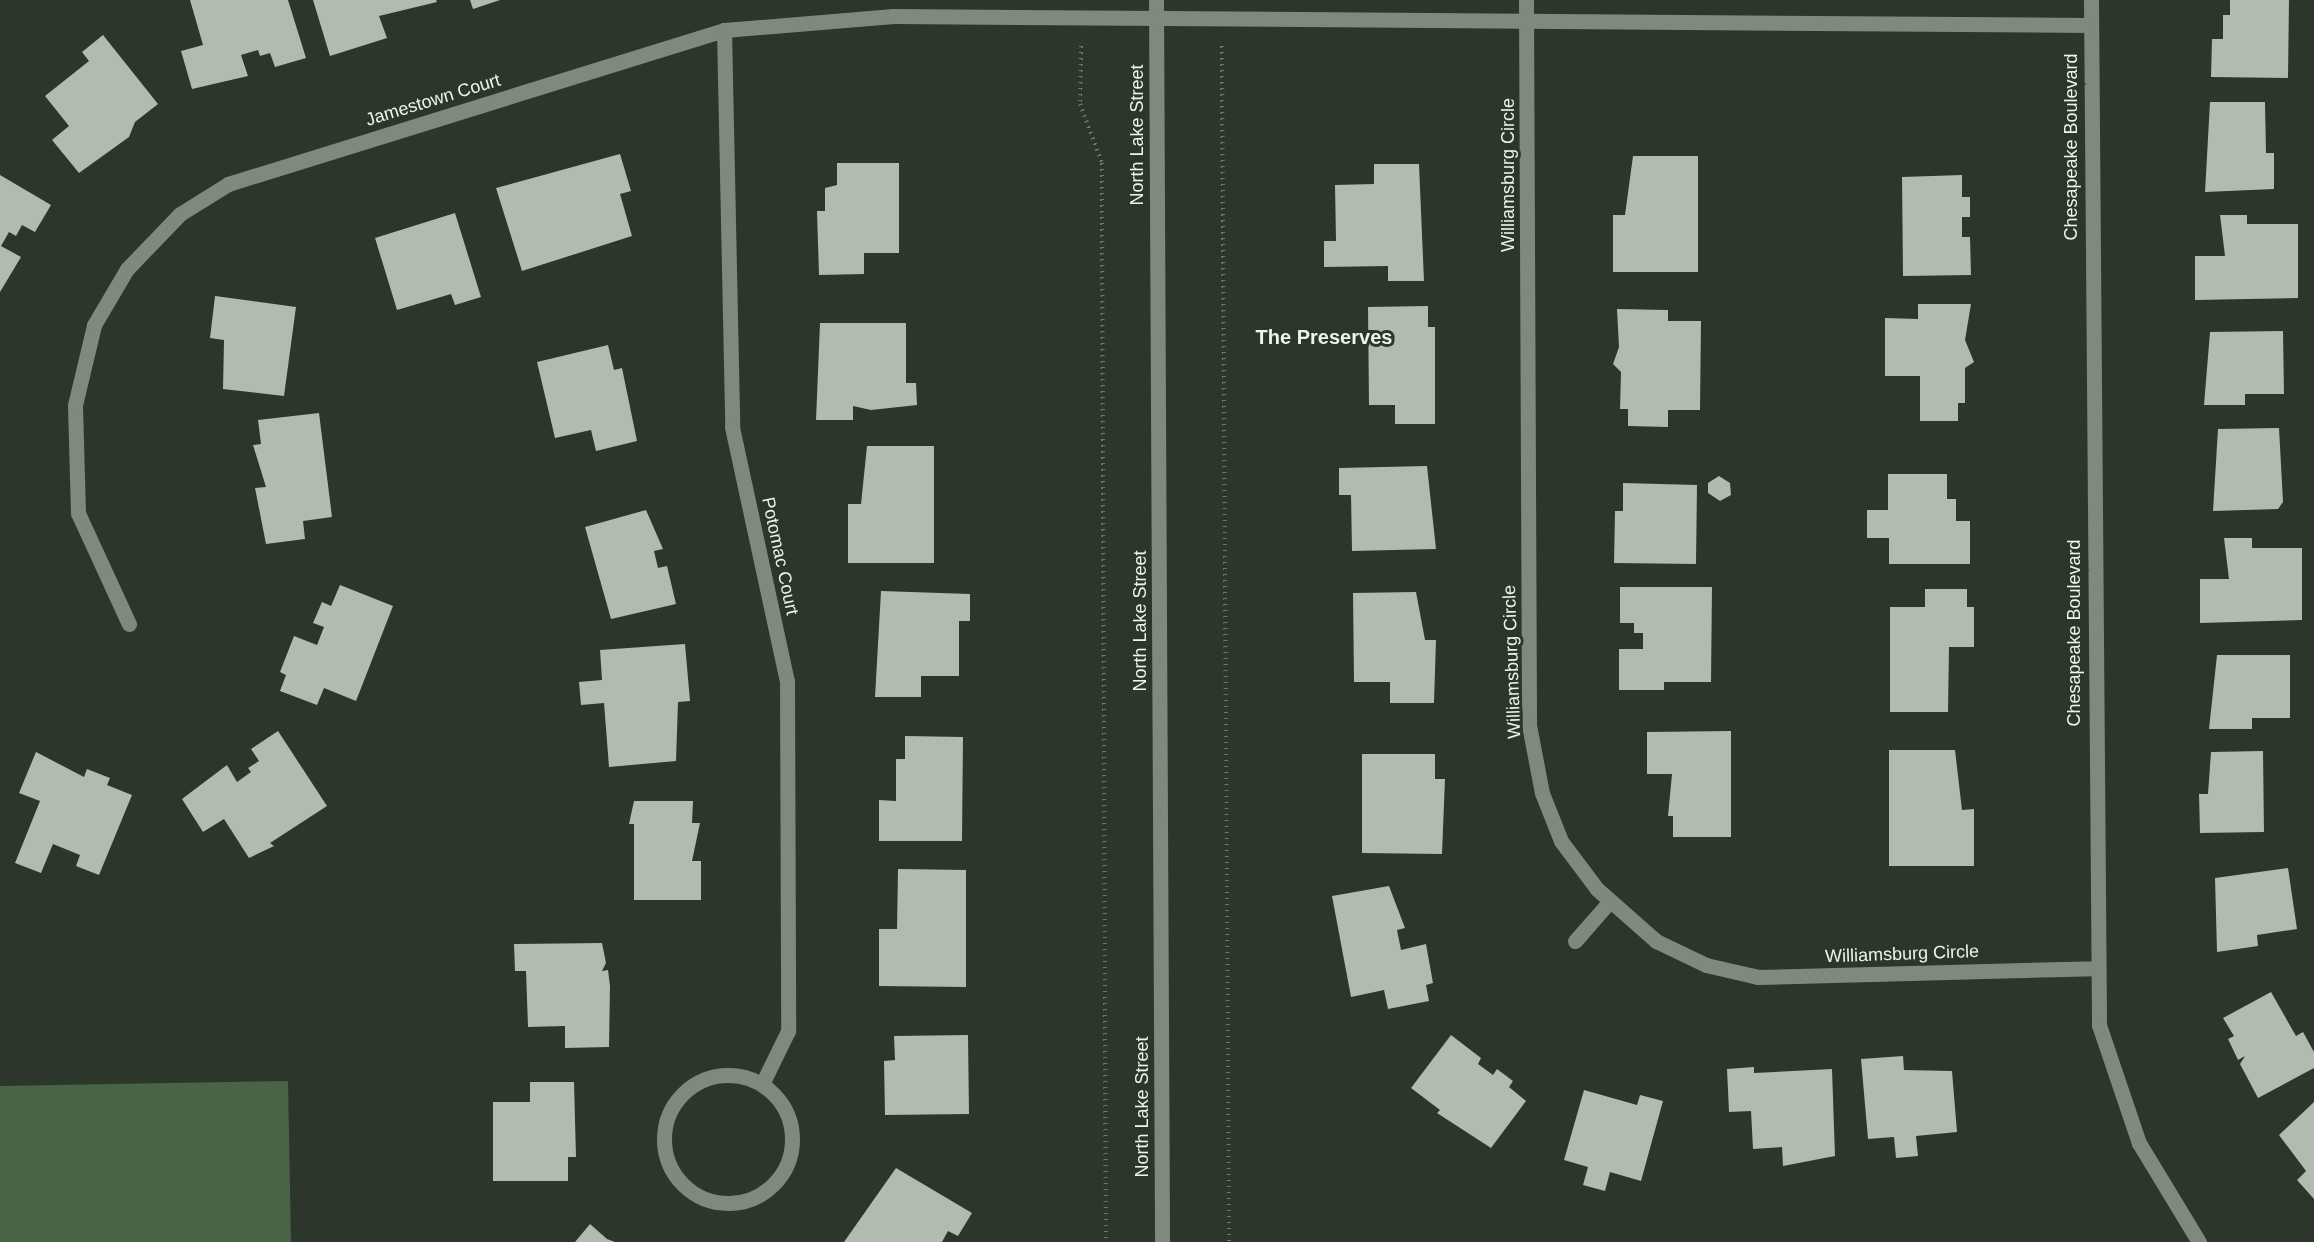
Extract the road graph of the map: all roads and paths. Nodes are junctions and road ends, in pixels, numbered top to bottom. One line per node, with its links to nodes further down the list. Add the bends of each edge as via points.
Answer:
1 (1156, 0): 5 (street, North Lake Street)
2 (1526, 0): 7 (street, Williamsburg Circle)
3 (2091, 0): 8 (street, Chesapeake Boulevard)
4 (1081, 18): 5 (street, Jamestown Court); 9 (street, Jamestown Court, via 893,16); 15 (path, via 1080,104 1102,163)
5 (1156, 18): 6 (street, Jamestown Court); 16 (street, North Lake Street)
6 (1222, 20): 7 (street, Jamestown Court); 17 (path)
7 (1527, 22): 8 (street, Jamestown Court); 11 (street, Williamsburg Circle, via 1529,725 1542,793 1561,841)
8 (2090, 25): 13 (street, Chesapeake Boulevard)
9 (724, 30): 10 (street, Jamestown Court, via 228,184 180,214 127,269 94,324 75,405 78,513); 14 (street, Potomac Court, via 732,427 787,681 788,1031)
10 (129, 624)
11 (1610, 901): 12 (street); 13 (street, Williamsburg Circle, via 1656,940 1706,965 1758,977)
12 (1575, 940)
13 (2095, 968): 18 (street, Chesapeake Boulevard, via 2099,1025 2115,1086 2139,1143)
14 (762, 1084): 14 (street, via 721,1075 684,1093 671,1109 665,1150 684,1187 720,1203 739,1203 764,1192 783,1173 793,1136 788,1115)
15 (1106, 1242)
16 (1162, 1242)
17 (1229, 1242)
18 (2199, 1242)

